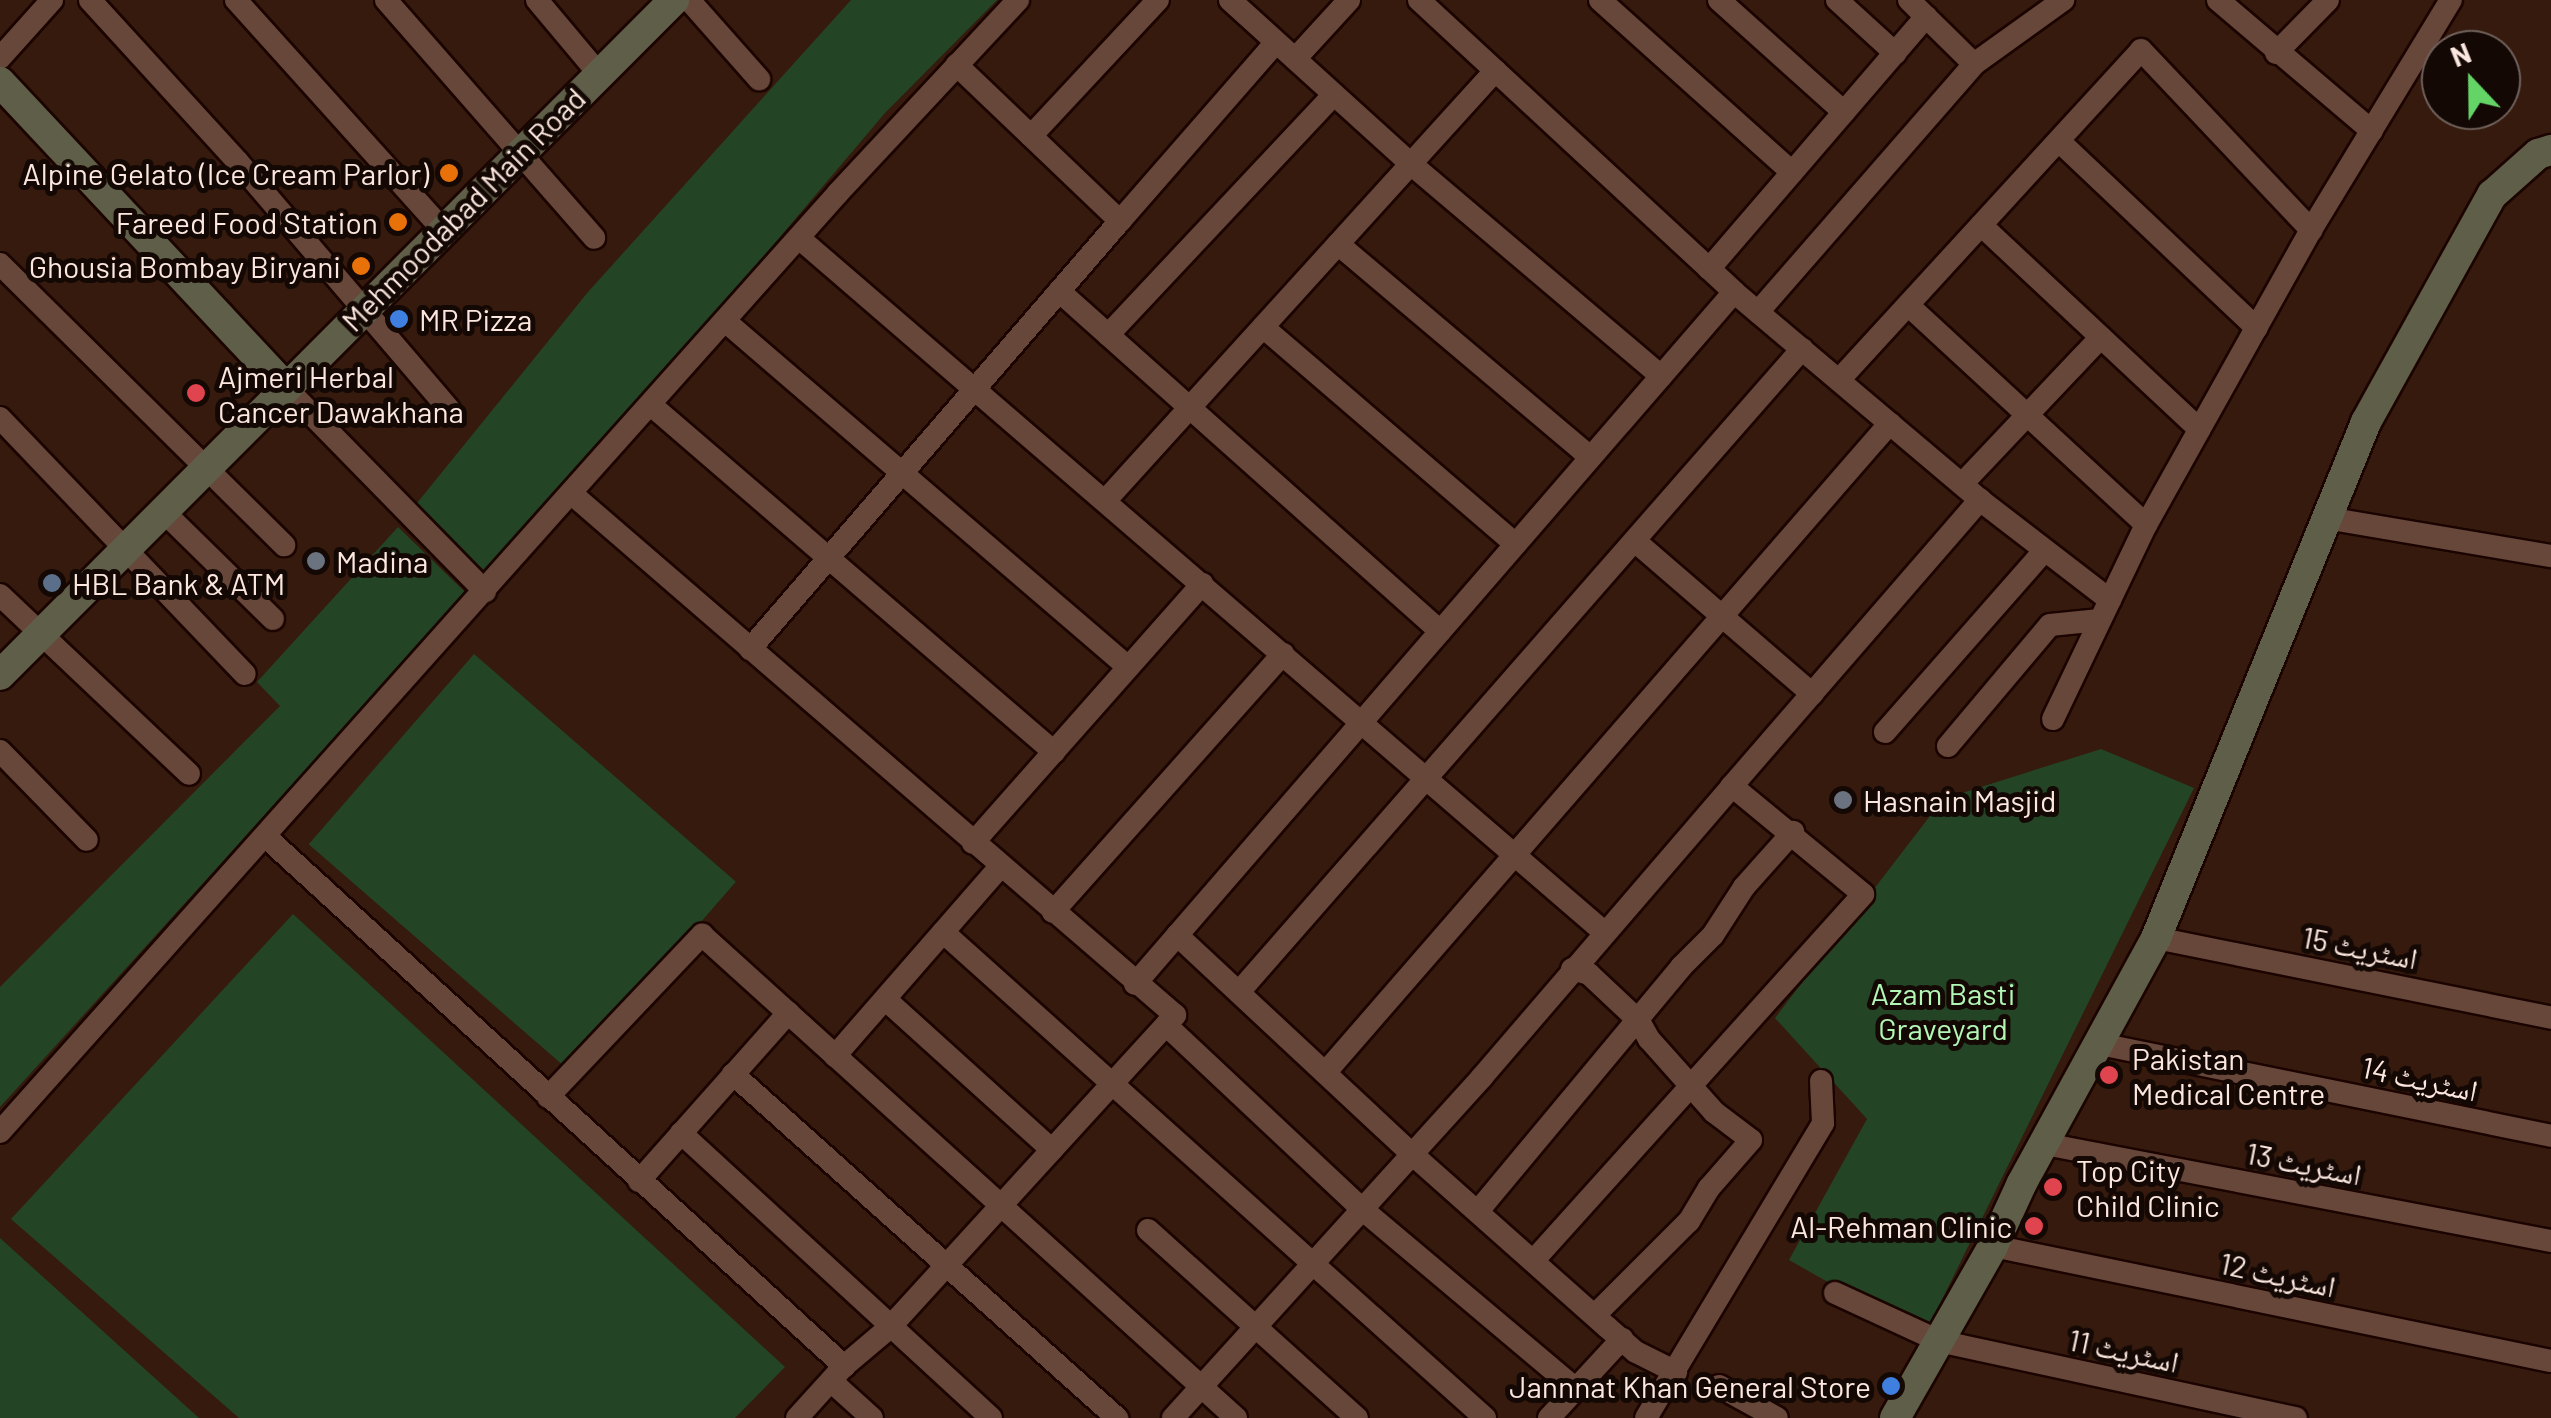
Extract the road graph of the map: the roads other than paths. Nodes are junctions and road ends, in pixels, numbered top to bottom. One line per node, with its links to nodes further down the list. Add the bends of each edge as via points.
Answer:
1 (52, 0): 24 (street)
2 (90, 0): 53 (street)
3 (236, 0): 43 (street)
4 (386, 0): 38 (street)
5 (536, 0): 29 (street)
6 (674, 0): 29 (street, Mehmoodabad Main Road)
7 (689, 0): 30 (street)
8 (1018, 0): 27 (street)
9 (1158, 0): 35 (street)
10 (1230, 0): 21 (street)
11 (1350, 0): 25 (street)
12 (1419, 0): 28 (street)
13 (1600, 0): 40 (street)
14 (1719, 0): 33 (street)
15 (1837, 0): 22 (street)
16 (2063, 0): 26 (street)
17 (2328, 0): 23 (street)
18 (2451, 0): 34 (street)
19 (2221, 1): 23 (street)
20 (1916, 5): 22 (street); 26 (street)
21 (1276, 42): 25 (street); 41 (street)
22 (1895, 53): 33 (street)
23 (2276, 53): 34 (street)
24 (0, 58)
25 (1295, 59): 31 (street)
26 (1974, 64): 54 (street)
27 (957, 65): 35 (street); 46 (street)
28 (1495, 71): 39 (street); 49 (street)
29 (599, 74): 38 (street, Mehmoodabad Main Road)
30 (759, 79)
31 (1334, 94): 39 (street); 58 (street)
32 (5, 98): 63 (street)
33 (1844, 112): 40 (street)
34 (2372, 131): 44 (street)
35 (1030, 136): 41 (street)
36 (2058, 141): 42 (street); 44 (street, via 2141,50); 57 (street)
37 (2551, 150): 80 (street, via 2492,195 2366,422)
38 (520, 152): 43 (street, Mehmoodabad Main Road); 45 (street)
39 (1411, 164): 47 (street); 61 (street)
40 (1792, 172): 49 (street)
41 (1120, 221): 50 (street)
42 (1981, 225): 52 (street); 59 (street)
43 (442, 229): 53 (street, Mehmoodabad Main Road)
44 (2312, 230): 57 (street)
45 (594, 238)
46 (798, 238): 55 (street); 64 (street)
47 (1338, 244): 56 (street); 72 (street)
48 (0, 264): 73 (street)
49 (1709, 269): 51 (street)
50 (1058, 291): 58 (street); 64 (street)
51 (1734, 292): 54 (street); 61 (street)
52 (1908, 305): 62 (street); 68 (street)
53 (361, 309): 63 (street, Mehmoodabad Main Road); 67 (street)
54 (1758, 312): 60 (street)
55 (725, 321): 65 (street); 74 (street)
56 (1263, 327): 66 (street); 83 (street)
57 (2257, 328): 71 (street)
58 (1108, 335): 66 (street)
59 (2101, 337): 68 (street); 71 (street)
60 (1802, 350): 62 (street); 82 (street)
61 (1661, 376): 72 (street)
62 (1839, 380): 70 (street)
63 (285, 387): 73 (street, Mehmoodabad Main Road); 90 (street)
64 (974, 389): 74 (street); 78 (street)
65 (651, 405): 76 (street); 88 (street)
66 (1190, 408): 78 (street); 95 (street)
67 (449, 409)
68 (2029, 416): 75 (street); 81 (street)
69 (0, 418): 85 (street)
70 (1890, 423): 75 (street); 93 (street)
71 (2199, 429): 81 (street)
72 (1590, 457): 83 (street)
73 (206, 468): 79 (street, Mehmoodabad Main Road); 84 (street)
74 (901, 474): 88 (street); 99 (street)
75 (1962, 484): 77 (street)
76 (572, 494): 90 (street); 97 (street)
77 (1980, 500): 86 (street); 102 (street)
78 (1105, 502): 89 (street)
79 (163, 510): 85 (street, Mehmoodabad Main Road); 94 (street)
80 (2326, 518): 87 (street); 122 (street)
81 (2146, 524): 92 (street)
82 (1635, 541): 93 (street); 110 (street)
83 (1515, 544): 95 (street)
84 (284, 545)
85 (128, 547): 96 (street, Mehmoodabad Main Road); 100 (street)
86 (2045, 550): 92 (street); 105 (street)
87 (2551, 556)
88 (829, 558): 97 (street); 108 (street)
89 (1202, 584): 98 (street); 99 (street)
90 (486, 591): 113 (street)
91 (0, 595): 96 (street)
92 (2105, 610): 103 (street); 106 (street, via 2050,625)
93 (1722, 616): 102 (street); 116 (street)
94 (273, 620)
95 (1440, 631): 104 (street)
96 (40, 635): 101 (street, Mehmoodabad Main Road); 109 (street)
97 (750, 648): 115 (street)
98 (1283, 654): 104 (street); 118 (street)
99 (1128, 667): 108 (street)
100 (245, 674)
101 (0, 675)
102 (1812, 694): 111 (street)
103 (2053, 719)
104 (1362, 722): 110 (street); 121 (street)
105 (1885, 732)
106 (1948, 746)
107 (0, 751): 114 (street)
108 (1054, 752): 115 (street)
109 (188, 774)
110 (1427, 778): 116 (street); 125 (street)
111 (1732, 786): 112 (street); 120 (street)
112 (1793, 832): 129 (street); 136 (street, via 1863,894)
113 (266, 837): 138 (street); 139 (street)
114 (88, 840)
115 (973, 843): 117 (street)
116 (1515, 854): 120 (street); 133 (street)
117 (1000, 866): 118 (street); 119 (street)
118 (1053, 912): 124 (street)
119 (943, 932): 126 (street); 137 (street)
120 (1604, 932): 123 (street)
121 (1177, 934): 124 (street); 125 (street)
122 (2156, 938): 128 (street, اسٹریٹ 15); 131 (street)
123 (1572, 970): 129 (street, via 1589,974); 144 (street)
124 (1135, 984): 130 (street, via 1175,1015)
125 (1239, 992): 133 (street)
126 (885, 999): 132 (street); 143 (street)
127 (788, 1013): 132 (street); 134 (street); 138 (street, via 702,935)
128 (2551, 1018)
129 (1639, 1020): 136 (street); 148 (street)
130 (1166, 1025): 137 (street); 147 (street)
131 (2100, 1044): 141 (street, اسٹریٹ 14); 142 (street)
132 (835, 1056): 146 (street)
133 (1325, 1073): 144 (street)
134 (733, 1074): 140 (street); 153 (street)
135 (1821, 1082): 162 (street, via 1824,1124)
136 (1692, 1083): 152 (street); 156 (street, via 1714,1112 1751,1140 1688,1221)
137 (1110, 1086): 143 (street); 154 (street)
138 (548, 1097): 145 (street)
139 (0, 1132)
140 (682, 1133): 145 (street); 158 (street)
141 (2551, 1136)
142 (2045, 1144): 150 (street, اسٹریٹ 13); 151 (street)
143 (1052, 1150): 146 (street)
144 (1412, 1154): 147 (street); 148 (street)
145 (639, 1181): 163 (street)
146 (1001, 1206): 153 (street); 165 (street)
147 (1362, 1210): 154 (street); 166 (street)
148 (1478, 1211): 152 (street)
149 (1148, 1230): 157 (street)
150 (2551, 1242)
151 (1993, 1246): 160 (street); 161 (street, اسٹریٹ 12)
152 (1534, 1260): 156 (street)
153 (946, 1266): 158 (street); 170 (street)
154 (1311, 1266): 157 (street); 174 (street)
155 (1835, 1294): 160 (street, اسٹریٹ 11)
156 (1595, 1315): 159 (street)
157 (1256, 1327): 165 (street); 173 (street)
158 (889, 1328): 163 (street); 169 (street)
159 (1622, 1339): 162 (street); 166 (street)
160 (1940, 1341): 178 (street); 179 (street, اسٹریٹ 11)
161 (2551, 1361)
162 (1676, 1372): 176 (street)
163 (838, 1374): 167 (street); 168 (street)
164 (1719, 1386): 177 (street)
165 (1202, 1387): 171 (street); 172 (street)
166 (1576, 1390): 175 (street)
167 (797, 1418)
168 (872, 1418)
169 (991, 1418)
170 (1117, 1418)
171 (1174, 1418)
172 (1236, 1418)
173 (1357, 1418)
174 (1485, 1418)
175 (1549, 1418)
176 (1646, 1418)
177 (1777, 1418)
178 (1895, 1418)
179 (2296, 1418)

